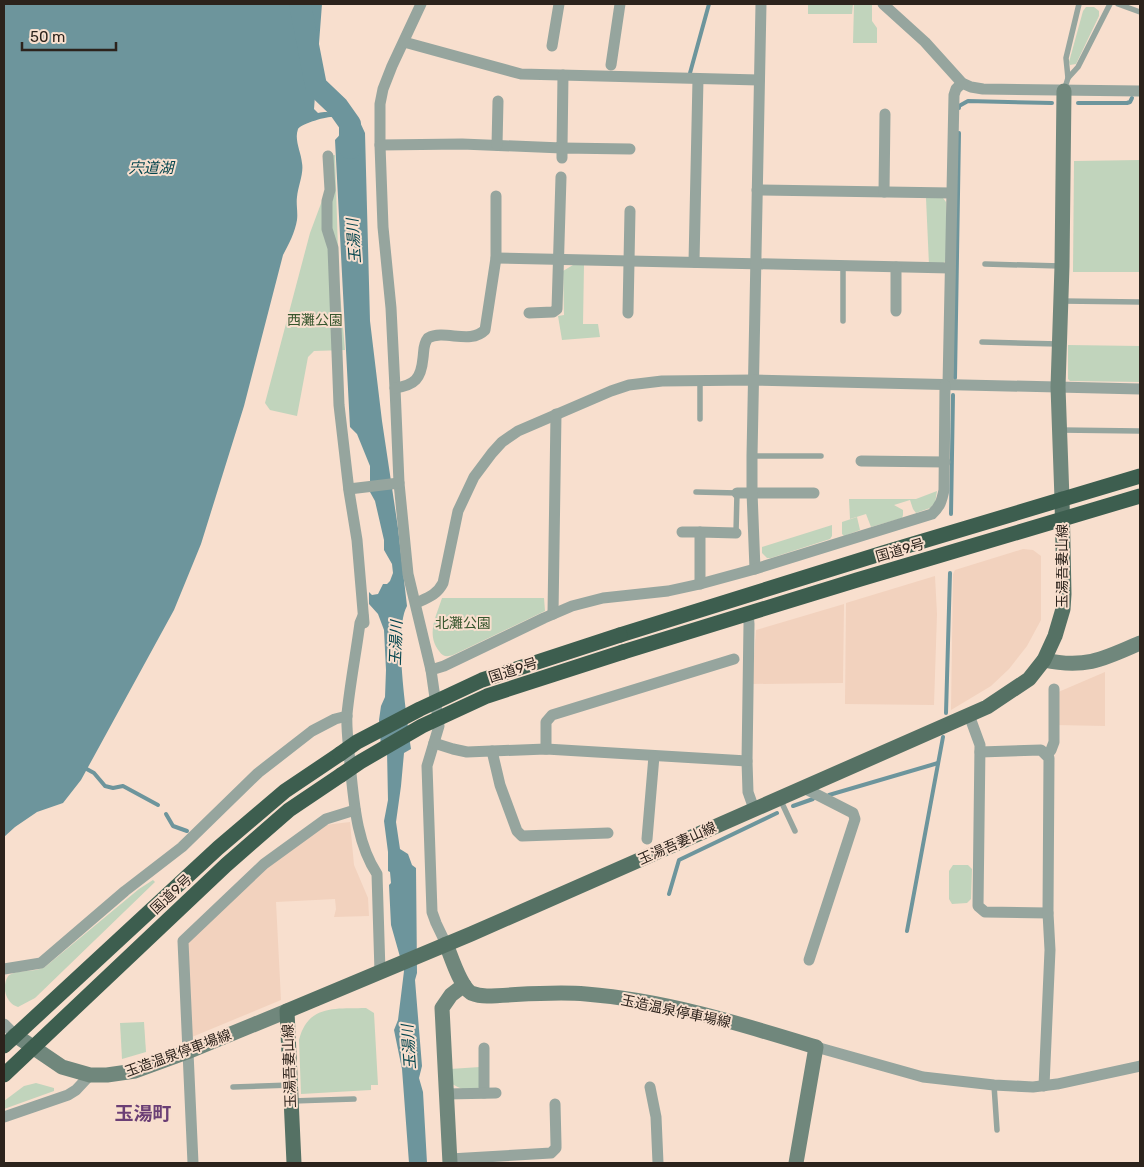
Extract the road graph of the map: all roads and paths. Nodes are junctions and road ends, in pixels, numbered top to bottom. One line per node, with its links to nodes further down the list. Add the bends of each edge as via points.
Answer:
1 (421, 4): 10 (street)
2 (560, 4): 11 (street)
3 (620, 4): 12 (street)
4 (761, 4): 15 (street)
5 (883, 4): 16 (street, via 925,42)
6 (1079, 4): 17 (lane, via 1066,58)
7 (1110, 4): 17 (lane)
8 (1118, 4): 9 (lane)
9 (1140, 12)
10 (404, 42): 13 (street, via 521,74); 21 (street, via 383,89)
11 (552, 46)
12 (611, 65)
13 (563, 75): 14 (street); 24 (street)
14 (698, 79): 15 (street); 35 (street)
15 (759, 80): 27 (street)
16 (962, 83): 17 (street, via 983,89); 29 (street, via 954,95)
17 (1066, 84): 18 (street); 39 (main road)
18 (1140, 91)
19 (498, 101): 22 (street)
20 (885, 114): 28 (street)
21 (380, 145): 22 (street); 54 (street)
22 (497, 145): 24 (street)
23 (630, 150): 24 (street)
24 (562, 153)
25 (328, 156): 66 (street, via 327,229 333,248 340,405)
26 (562, 177): 33 (street)
27 (757, 190): 28 (street); 36 (street)
28 (884, 192): 29 (street)
29 (951, 194): 41 (street)
30 (496, 196): 32 (street)
31 (630, 211): 34 (street)
32 (496, 258): 33 (street); 54 (street, via 485,330 478,336 428,338 415,382)
33 (560, 260): 34 (street); 45 (street, via 557,309)
34 (629, 261): 35 (street); 46 (street)
35 (694, 262): 36 (street)
36 (755, 264): 38 (street); 51 (street)
37 (984, 264): 39 (lane)
38 (844, 266): 40 (street); 47 (lane)
39 (1062, 266): 42 (main road)
40 (896, 267): 41 (street); 44 (street)
41 (950, 268): 52 (street)
42 (1060, 301): 43 (lane); 49 (main road)
43 (1140, 302)
44 (896, 311)
45 (528, 313)
46 (628, 313)
47 (843, 321)
48 (982, 342): 49 (lane)
49 (1059, 344): 53 (main road)
50 (700, 380): 51 (street); 56 (street, via 629,385); 57 (lane)
51 (753, 380): 52 (street); 60 (street)
52 (946, 385): 53 (street); 63 (street)
53 (1058, 387): 55 (street); 58 (main road)
54 (395, 388): 65 (street)
55 (1140, 389)
56 (556, 414): 79 (street, via 509,436 474,477 458,511 443,583 434,594); 81 (street)
57 (700, 419)
58 (1059, 430): 59 (lane); 72 (main road)
59 (1140, 431)
60 (752, 456): 61 (lane); 68 (street)
61 (821, 456)
62 (861, 461): 63 (street)
63 (945, 462): 77 (street, via 942,500 938,510 932,514)
64 (1140, 476): 72 (highway, 国道9号)
65 (396, 483): 66 (street); 79 (street, via 408,574)
66 (350, 489): 88 (street, via 364,618 360,623)
67 (696, 492): 69 (lane)
68 (752, 492): 69 (street); 70 (street); 77 (street)
69 (737, 493): 76 (lane)
70 (814, 493)
71 (1140, 496): 73 (highway, 国道9号)
72 (1062, 499): 73 (main road, 玉湯吾妻山線); 111 (highway, 国道9号, bridge, via 482,680 420,709 356,742 284,791)
73 (1062, 520): 80 (highway, 国道9号); 84 (main road, 玉湯吾妻山線, via 1063,609)
74 (682, 532): 75 (street)
75 (700, 532): 76 (street); 78 (street)
76 (736, 533)
77 (755, 569): 78 (street)
78 (700, 584): 81 (street, via 603,598)
79 (416, 603): 85 (street)
80 (748, 613): 95 (street); 114 (highway, 国道9号, bridge, via 486,696 422,726 360,762 289,810 226,865)
81 (553, 614): 85 (street)
82 (1140, 643): 84 (main road, via 1088,663)
83 (734, 659): 90 (street, via 552,715 546,722)
84 (1044, 660): 87 (main road, 玉湯吾妻山線, via 1029,679)
85 (432, 670): 89 (street, via 439,726)
86 (1054, 688): 93 (street, via 1054,742)
87 (969, 715): 92 (street); 96 (main road, 玉湯吾妻山線)
88 (347, 716): 99 (street); 106 (street, via 312,731 258,773 182,847 40,963)
89 (434, 742): 91 (street, via 459,751); 104 (street, via 427,766 432,912)
90 (546, 749): 91 (street); 94 (street)
91 (492, 751): 101 (street, via 500,785 522,836)
92 (980, 752): 93 (street, via 1041,750); 103 (street, via 978,906 985,912)
93 (1047, 755): 103 (street, via 1050,762)
94 (654, 756): 95 (street); 102 (street)
95 (747, 761): 98 (street, via 748,792)
96 (804, 788): 97 (main road, 玉湯吾妻山線); 105 (street, via 853,813 855,818)
97 (779, 798): 98 (main road, 玉湯吾妻山線); 100 (lane)
98 (754, 809): 104 (main road, 玉湯吾妻山線)
99 (355, 810): 107 (street, via 370,863 377,874); 116 (street, via 326,819 264,864 183,940)
100 (795, 831)
101 (608, 833)
102 (648, 839)
103 (1048, 914): 122 (street, via 1049,983)
104 (446, 944): 107 (main road, 玉湯吾妻山線); 108 (main road)
105 (809, 960)
106 (4, 968)
107 (383, 971): 109 (main road, 玉湯吾妻山線)
108 (464, 985): 113 (main road, 玉造温泉停車場線, via 472,993 482,996 585,994 653,1004 699,1013); 127 (main road, via 442,1008)
109 (287, 1011): 116 (main road, 玉造温泉停車場線); 120 (main road, 玉湯吾妻山線)
110 (4, 1024): 111 (street)
111 (15, 1035): 112 (highway, 国道9号); 114 (main road, 玉造温泉停車場線)
112 (4, 1046)
113 (816, 1047): 121 (street, via 923,1077); 137 (main road)
114 (34, 1048): 118 (highway, 国道9号); 119 (main road, 玉造温泉停車場線, via 62,1067)
115 (484, 1048): 126 (street)
116 (187, 1052): 119 (main road, 玉造温泉停車場線, via 122,1074); 134 (street)
117 (1140, 1066): 122 (street)
118 (4, 1075)
119 (90, 1075): 131 (street, via 68,1095)
120 (291, 1085): 123 (lane); 129 (main road, 玉湯吾妻山線)
121 (994, 1085): 122 (street); 132 (lane)
122 (1044, 1086)
123 (233, 1087)
124 (650, 1087): 136 (street, via 656,1117)
125 (496, 1092): 126 (street)
126 (484, 1093): 127 (street)
127 (446, 1094): 133 (main road)
128 (354, 1099): 129 (lane)
129 (291, 1101): 135 (main road, 玉湯吾妻山線)
130 (555, 1104): 133 (street, via 556,1148 551,1153)
131 (4, 1117)
132 (997, 1130)
133 (450, 1161)
134 (193, 1163)
135 (294, 1163)
136 (658, 1163)
137 (796, 1163)

